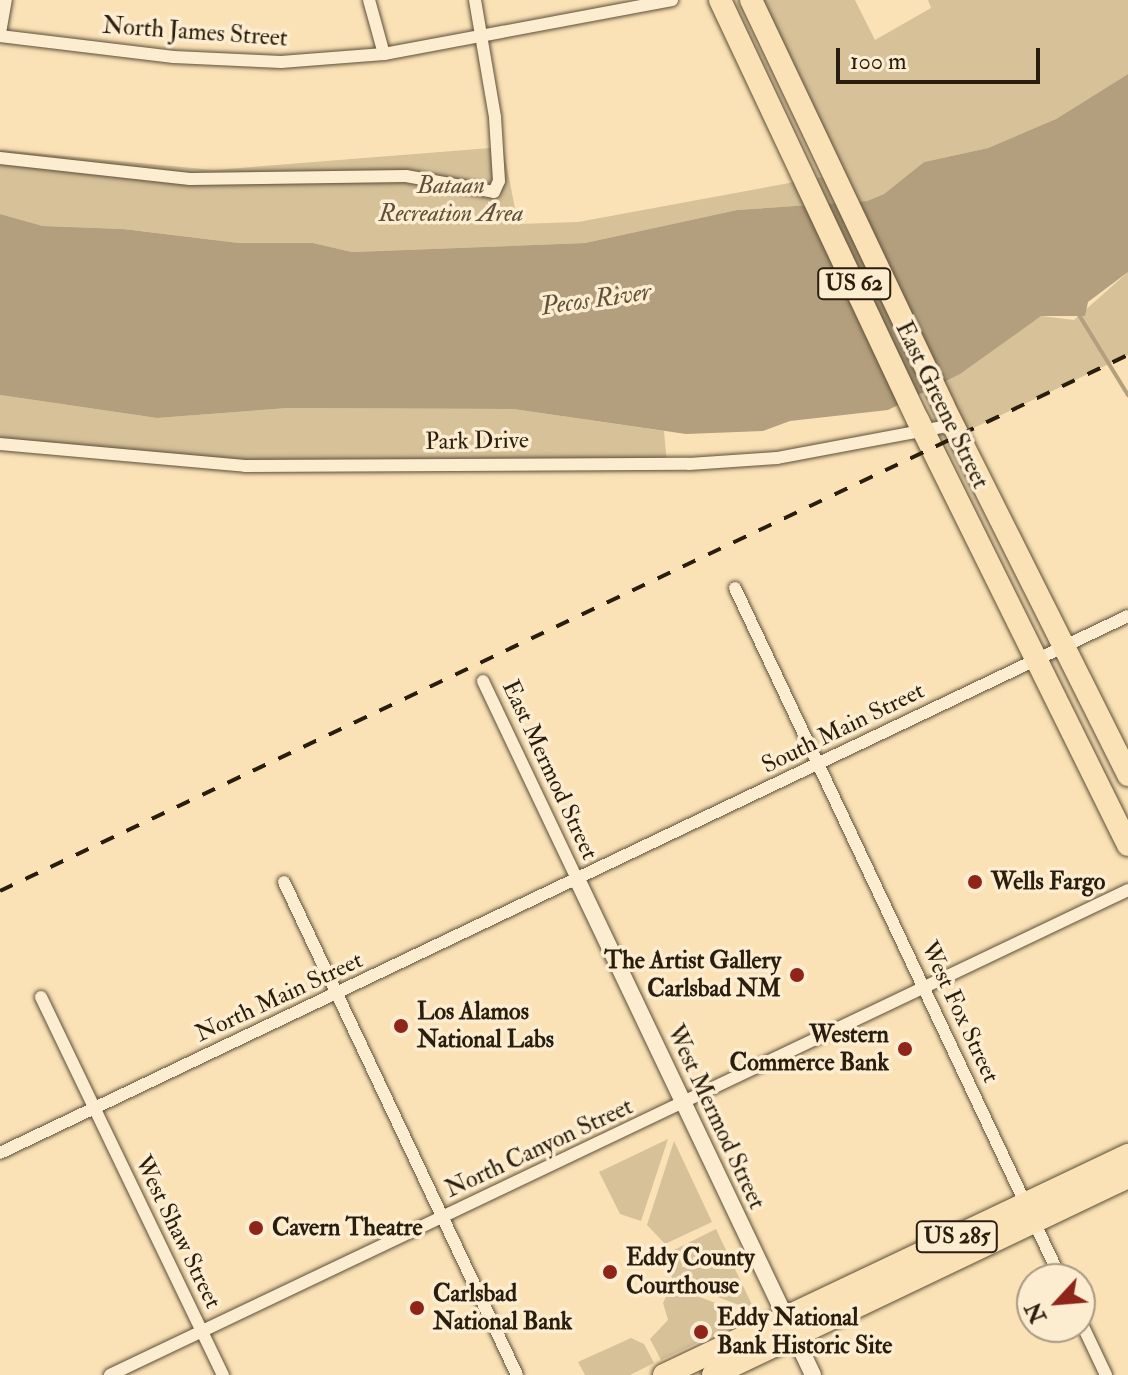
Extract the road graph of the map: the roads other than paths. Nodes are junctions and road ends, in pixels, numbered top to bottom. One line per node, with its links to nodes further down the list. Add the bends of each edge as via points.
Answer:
1 (6, 0): 7 (street)
2 (369, 0): 9 (street)
3 (475, 0): 8 (street)
4 (672, 0): 8 (street, North James Street)
5 (720, 0): 11 (highway, East Greene Street / US 62)
6 (751, 0): 12 (highway, East Greene Street / US 62)
7 (0, 34): 9 (street, North James Street, via 228,61)
8 (481, 37): 9 (street, North James Street); 10 (street, via 498,149 494,192 406,176 190,179)
9 (384, 54)
10 (0, 158)
11 (919, 422): 12 (street, Park Drive); 13 (street, Park Drive, via 777,458 667,465 245,466); 17 (highway, East Greene Street / US 62)
12 (953, 425): 16 (highway, East Greene Street / US 62)
13 (0, 444)
14 (735, 588): 19 (street, West Fox Street)
15 (1128, 616): 16 (street, South Main Street)
16 (1065, 646): 17 (street, South Main Street); 20 (highway, US 62)
17 (1039, 658): 19 (street, South Main Street); 21 (highway, US 62)
18 (483, 681): 22 (street, East Mermod Street)
19 (818, 764): 22 (street, South Main Street); 25 (street, West Fox Street)
20 (1128, 775)
21 (1128, 845)
22 (577, 879): 26 (street, North Main Street); 28 (street, West Mermod Street)
23 (284, 882): 26 (street)
24 (1128, 890): 25 (street, North Canyon Street)
25 (924, 987): 28 (street, North Canyon Street); 33 (street, West Fox Street)
26 (338, 993): 29 (street, North Main Street); 34 (street)
27 (41, 997): 29 (street, West Shaw Street)
28 (683, 1104): 34 (street, North Canyon Street); 36 (street, West Mermod Street)
29 (95, 1109): 30 (street, North Main Street); 37 (street, West Shaw Street)
30 (0, 1153)
31 (1128, 1155): 33 (highway, US 285)
32 (1128, 1177): 33 (highway, US 285)
33 (1029, 1213): 35 (street, West Fox Street); 36 (highway, US 285)
34 (443, 1218): 37 (street, North Canyon Street); 41 (street)
35 (1053, 1263)
36 (790, 1327): 42 (highway, US 285); 43 (highway, US 285); 44 (street, West Mermod Street)
37 (202, 1332): 39 (street, North Canyon Street); 40 (street, West Shaw Street)
38 (1091, 1343): 45 (street)
39 (110, 1375)
40 (223, 1375)
41 (517, 1375)
42 (664, 1375)
43 (713, 1375)
44 (813, 1375)
45 (1106, 1375)

